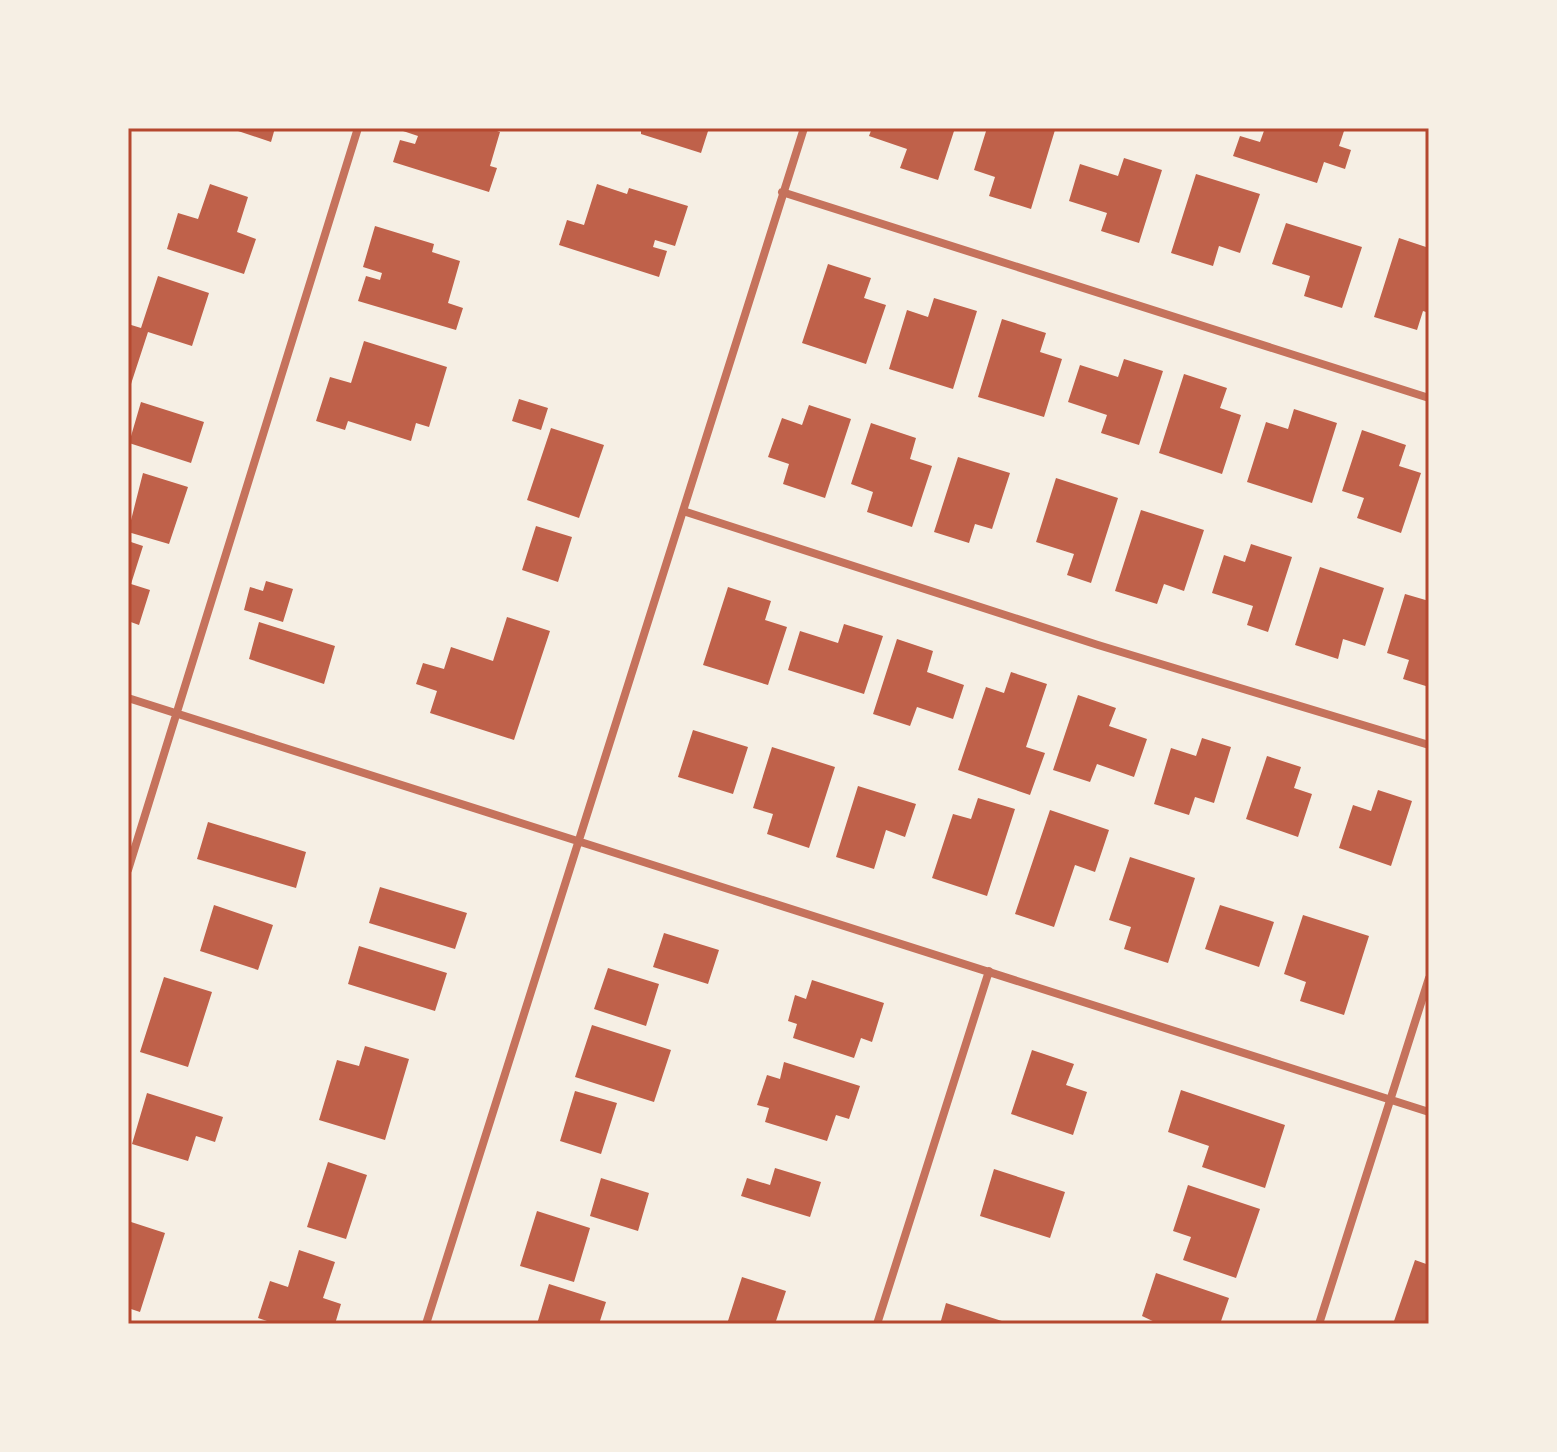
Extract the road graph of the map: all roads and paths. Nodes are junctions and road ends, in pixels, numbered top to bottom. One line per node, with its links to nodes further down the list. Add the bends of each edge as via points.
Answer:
1 (358, 128): 7 (street)
2 (804, 128): 3 (street)
3 (782, 192): 4 (street); 5 (street)
4 (1429, 398)
5 (683, 511): 8 (street); 9 (street)
6 (128, 698): 7 (street)
7 (177, 714): 9 (street); 10 (street)
8 (1429, 745)
9 (576, 842): 11 (street); 15 (street)
10 (128, 870)
11 (989, 971): 13 (street); 16 (street)
12 (1429, 978): 13 (street)
13 (1390, 1101): 14 (street); 17 (street)
14 (1429, 1112)
15 (426, 1324)
16 (877, 1324)
17 (1319, 1324)

